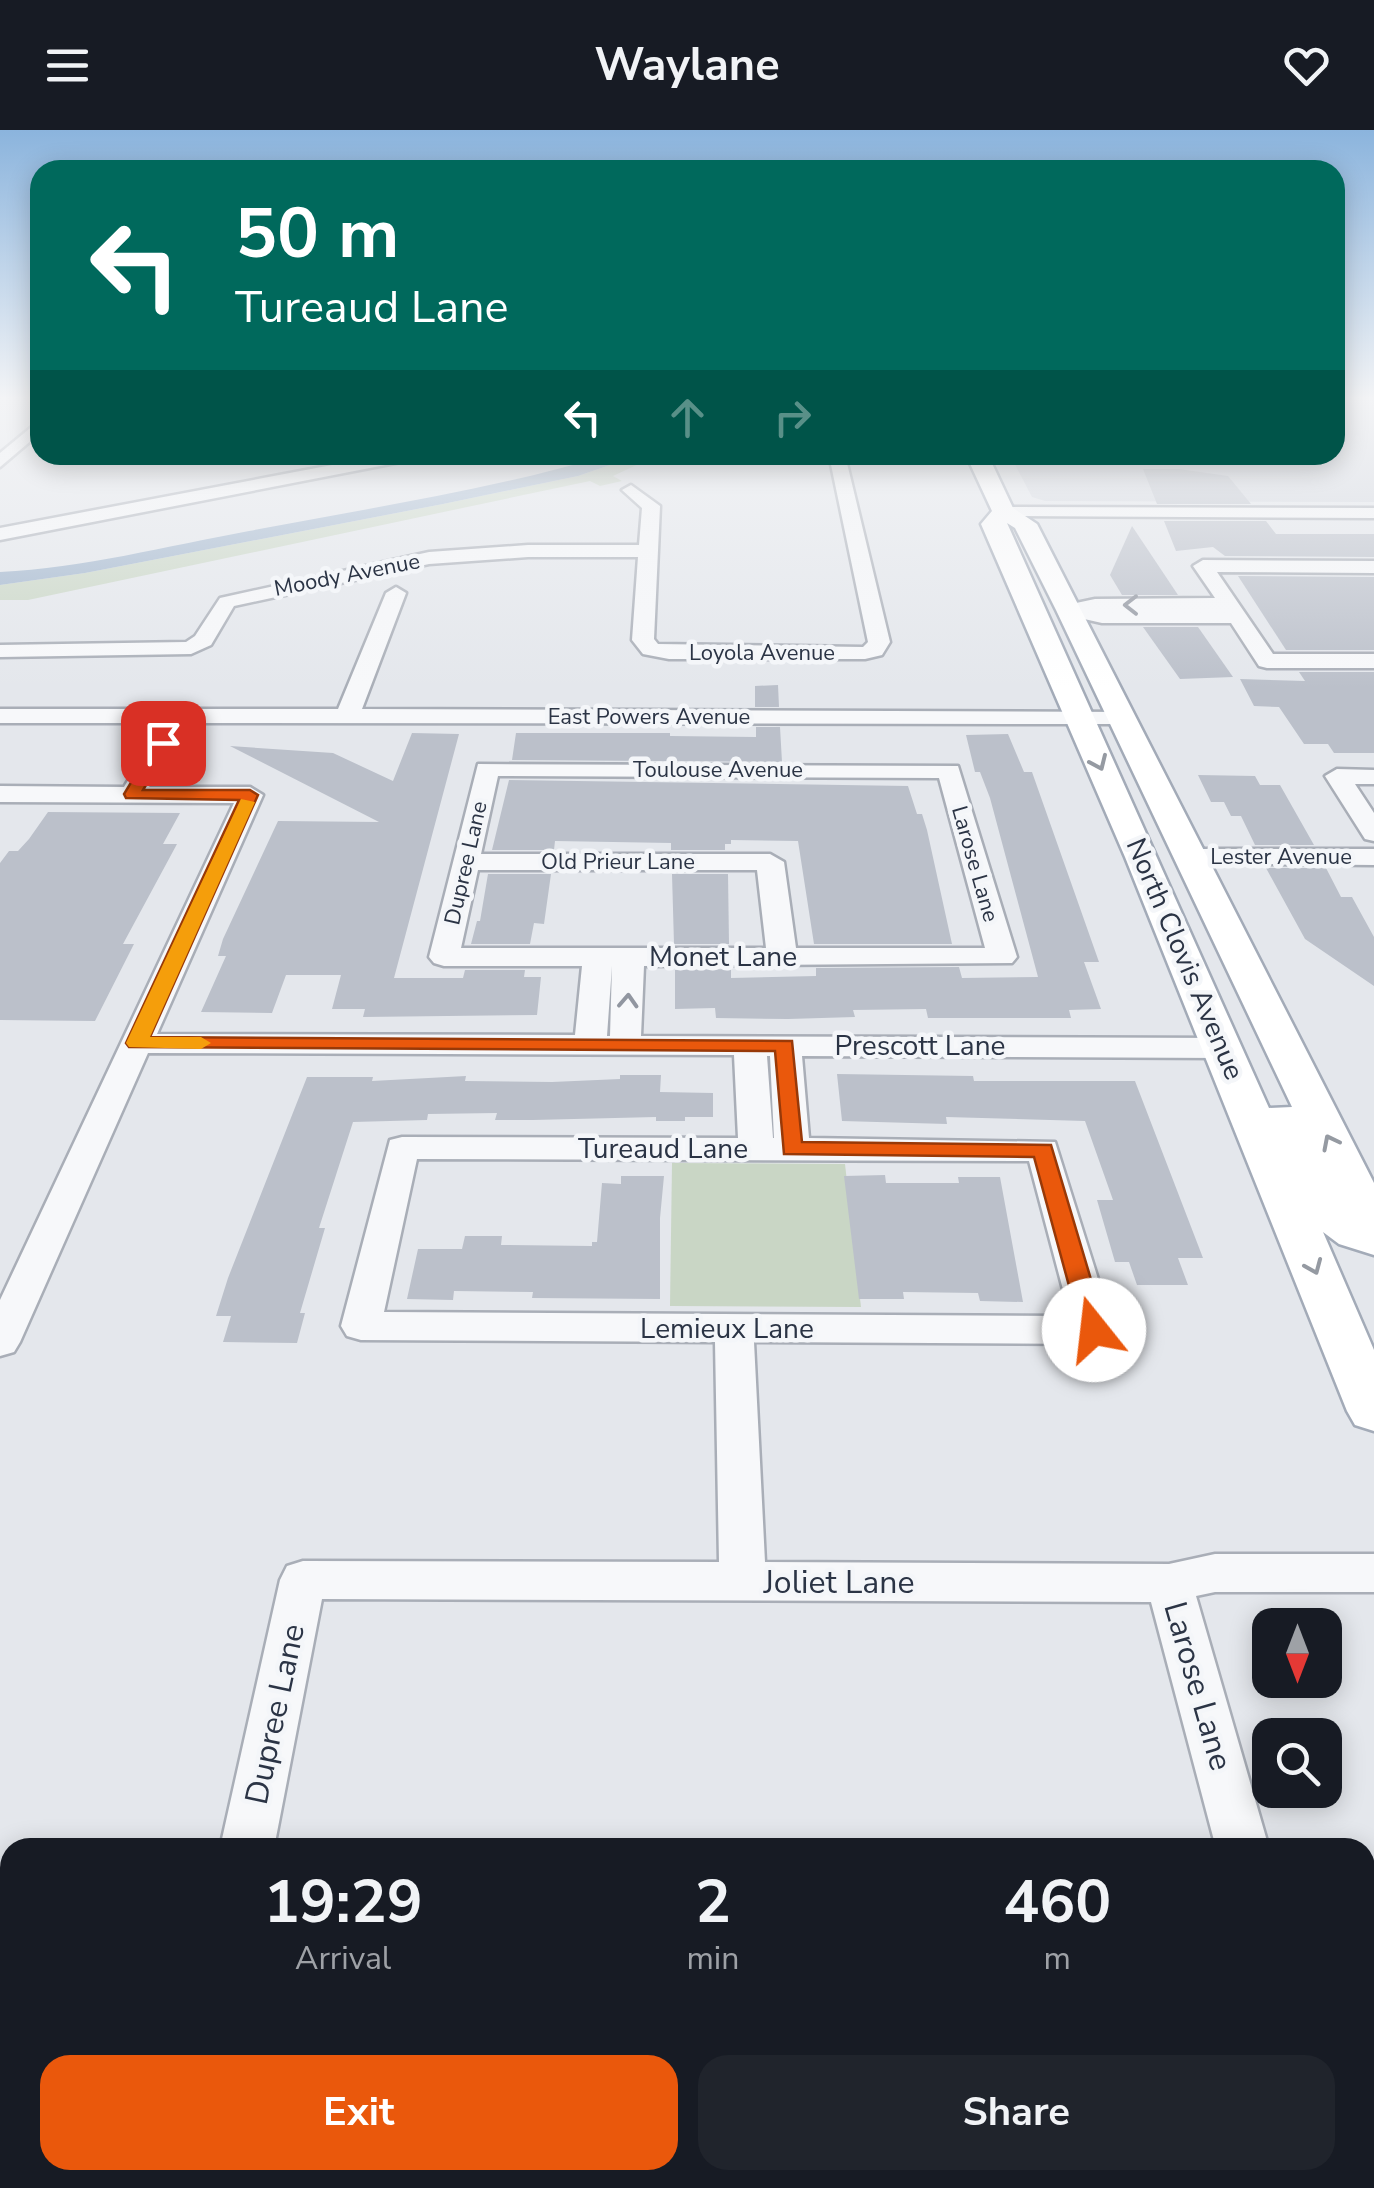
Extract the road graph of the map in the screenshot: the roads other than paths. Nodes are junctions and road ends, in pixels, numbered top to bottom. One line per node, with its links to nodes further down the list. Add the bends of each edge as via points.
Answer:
1 (197, 496): 7 (street)
2 (638, 496): 8 (street, via 650,506)
3 (846, 496): 8 (street, Loyola Avenue, via 879,642 874,650 650,648 644,640)
4 (997, 496): 5 (main road, North Clovis Avenue)
5 (1004, 512): 6 (street); 11 (main road, North Clovis Avenue, via 993,524); 12 (main road, North Clovis Avenue, via 1026,524)
6 (1374, 513)
7 (0, 534)
8 (648, 552): 14 (street, Moody Avenue, via 429,558 227,602 191,648)
9 (1374, 566): 13 (street, via 1203,566)
10 (396, 593): 18 (street)
11 (1032, 610): 12 (street); 19 (main road, North Clovis Avenue)
12 (1069, 610): 13 (street); 20 (main road, North Clovis Avenue)
13 (1233, 610): 15 (street, via 1268,661)
14 (0, 651)
15 (1374, 661)
16 (0, 716): 17 (street, East Powers Avenue)
17 (178, 717): 18 (street, East Powers Avenue); 26 (street)
18 (348, 717): 21 (street, East Powers Avenue)
19 (1079, 717): 20 (street, East Powers Avenue); 21 (street, East Powers Avenue); 42 (main road, North Clovis Avenue, one-way to 42)
20 (1120, 717): 29 (main road, North Clovis Avenue)
21 (716, 724): 23 (street)
22 (487, 770): 23 (street, Toulouse Avenue); 31 (street, Dupree Lane)
23 (716, 770): 24 (street, Toulouse Avenue)
24 (949, 771): 36 (street, Larose Lane)
25 (1374, 776): 28 (street, via 1337,776)
26 (132, 794): 27 (street); 37 (street, via 250,795)
27 (5, 801)
28 (1374, 833)
29 (1188, 857): 30 (street, Lester Avenue); 45 (main road, North Clovis Avenue, one-way to 29)
30 (1374, 858)
31 (466, 862): 32 (street, Dupree Lane); 35 (street, Old Prieur Lane, via 770,862)
32 (444, 957): 33 (street, Monet Lane)
33 (598, 957): 34 (street, Monet Lane); 38 (street)
34 (630, 957): 35 (street, Monet Lane); 39 (street, one-way to 34)
35 (782, 957): 36 (street, Monet Lane)
36 (1002, 957)
37 (137, 1043): 38 (street, Prescott Lane); 47 (street)
38 (590, 1044): 39 (street, Prescott Lane)
39 (625, 1044): 40 (street, Prescott Lane)
40 (750, 1045): 41 (street, Prescott Lane); 43 (street)
41 (785, 1045): 42 (street, Prescott Lane); 44 (street)
42 (1223, 1048): 46 (main road, via 1256,1064 1328,1211 1348,1231); 52 (main road, North Clovis Avenue, one-way to 52)
43 (756, 1149): 44 (street, Tureaud Lane); 48 (street, Tureaud Lane, via 402,1148)
44 (792, 1149): 50 (street, Tureaud Lane, via 1043,1150)
45 (1374, 1230)
46 (1374, 1239)
47 (9, 1302): 51 (street)
48 (361, 1326): 49 (street, Lemieux Lane)
49 (734, 1329): 50 (street, Lemieux Lane); 55 (street)
50 (1094, 1330)
51 (0, 1342)
52 (1374, 1411)
53 (1357, 1573): 56 (street, Joliet Lane, via 1215,1573)
54 (303, 1580): 55 (street, Joliet Lane); 57 (street, Dupree Lane)
55 (742, 1582): 56 (street, Joliet Lane)
56 (1169, 1583): 58 (street, Larose Lane)
57 (249, 1838)
58 (1240, 1838)

